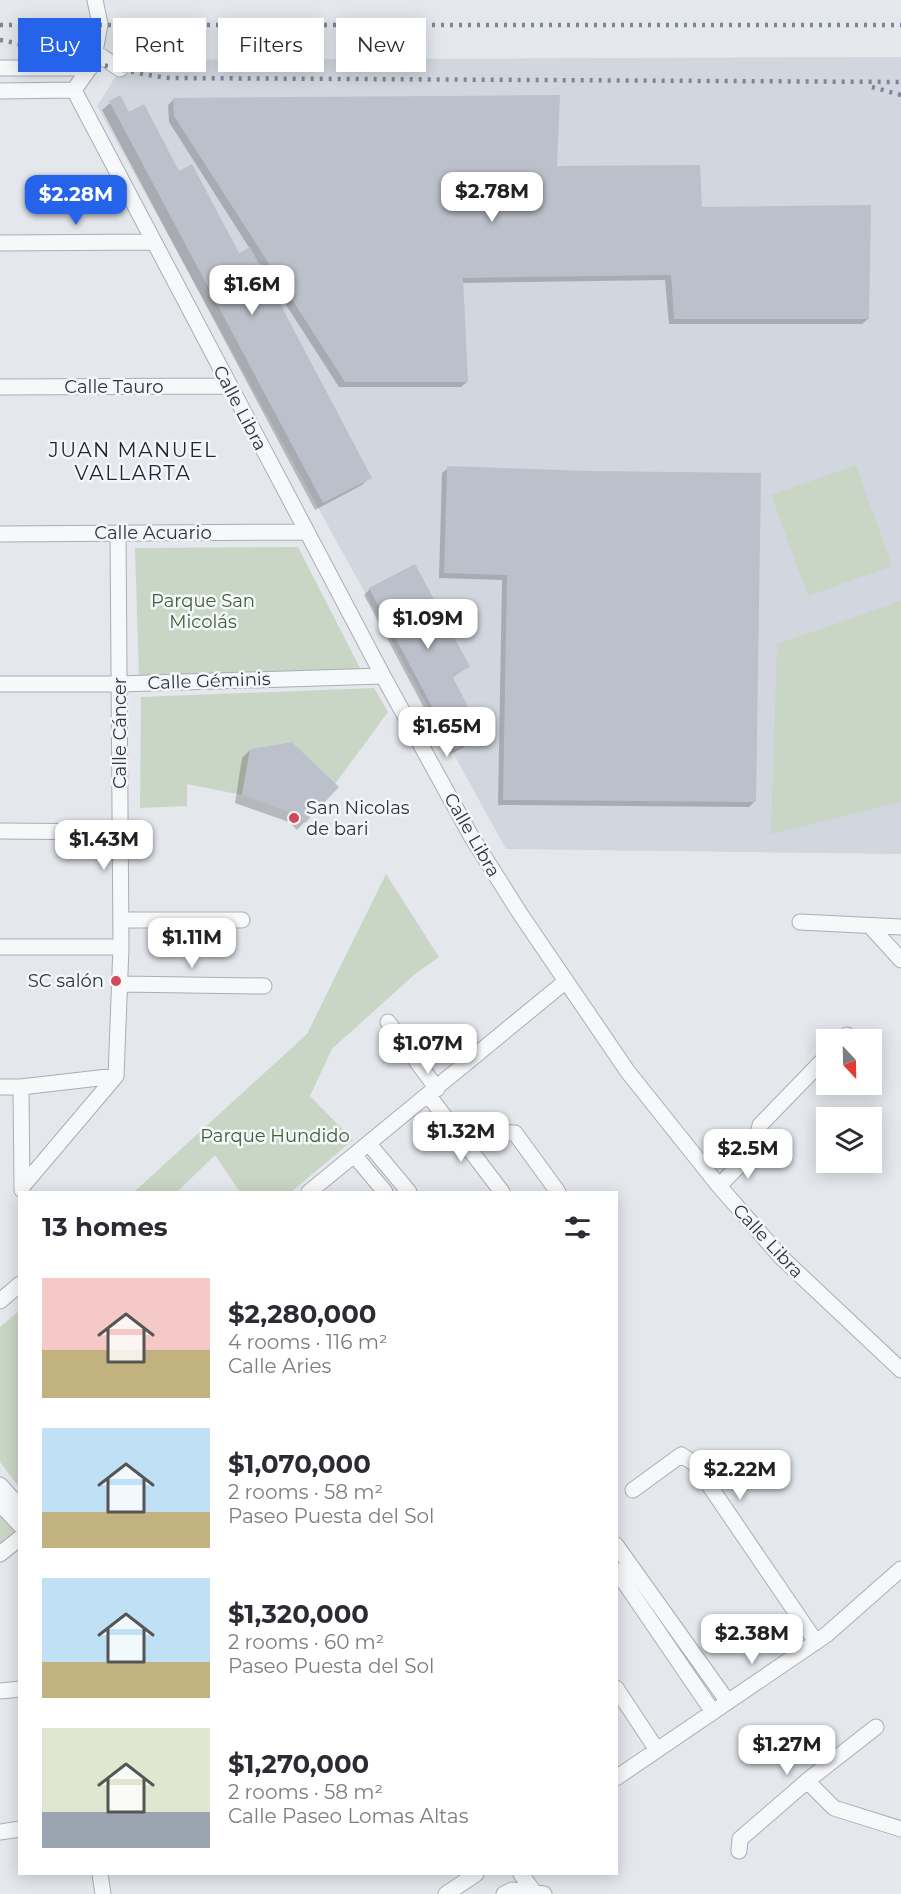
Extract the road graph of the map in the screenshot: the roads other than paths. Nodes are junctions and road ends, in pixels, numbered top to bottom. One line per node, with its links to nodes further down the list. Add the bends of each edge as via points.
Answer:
1 (95, 0): 2 (street)
2 (99, 18)
3 (0, 68): 4 (street)
4 (18, 68)
5 (87, 72): 6 (street)
6 (74, 90): 7 (street); 8 (street, Calle Libra)
7 (0, 91)
8 (152, 242): 9 (street); 10 (street, Calle Libra)
9 (0, 243)
10 (229, 386): 11 (street, Calle Tauro); 12 (street, Calle Libra)
11 (0, 387)
12 (306, 532): 13 (street, Calle Acuario); 15 (street, Calle Libra)
13 (118, 533): 14 (street, Calle Acuario); 17 (street, Calle Cáncer)
14 (0, 534)
15 (383, 676): 17 (street, Calle Géminis); 28 (street, Calle Libra, via 471,836)
16 (0, 684): 17 (street, Calle Géminis)
17 (119, 684): 19 (street, Calle Cáncer)
18 (0, 831): 19 (street)
19 (120, 832): 20 (street, Calle Cáncer)
20 (121, 920): 21 (street); 26 (street, Calle Cáncer)
21 (242, 920)
22 (801, 922): 23 (street)
23 (870, 926): 24 (street); 27 (street)
24 (901, 927)
25 (0, 947): 26 (street)
26 (121, 947): 29 (street, Calle Cáncer)
27 (901, 960)
28 (566, 981): 36 (street); 40 (street, Calle Libra, via 628,1072)
29 (120, 984): 30 (street); 33 (street, Calle Cáncer)
30 (264, 986)
31 (388, 1022): 36 (street)
32 (816, 1067): 40 (street, via 760,1125 754,1150)
33 (116, 1076): 35 (street); 41 (street)
34 (0, 1087): 35 (street)
35 (21, 1087): 41 (street)
36 (433, 1093): 37 (street); 38 (street)
37 (462, 1138): 45 (street); 46 (street, via 479,1132 514,1134)
38 (369, 1144): 39 (street); 44 (street)
39 (355, 1156): 42 (street); 43 (street)
40 (718, 1186): 49 (street, Calle Libra, via 781,1257)
41 (22, 1190)
42 (310, 1191)
43 (384, 1191)
44 (408, 1191)
45 (501, 1191)
46 (557, 1191)
47 (18, 1286): 48 (street)
48 (0, 1301)
49 (901, 1370)
50 (0, 1485): 53 (street)
51 (633, 1490): 60 (street, via 681,1455 694,1463)
52 (0, 1503): 54 (street)
53 (18, 1505)
54 (18, 1523)
55 (18, 1540): 57 (street)
56 (618, 1548): 64 (street)
57 (0, 1554)
58 (901, 1569): 60 (street)
59 (618, 1573): 65 (street)
60 (816, 1642): 64 (street)
61 (18, 1689): 62 (street)
62 (0, 1691)
63 (618, 1691): 67 (street)
64 (728, 1702): 65 (street)
65 (713, 1712): 67 (street)
66 (876, 1727): 69 (street)
67 (657, 1750): 68 (street)
68 (618, 1777)
69 (807, 1781): 71 (street, via 834,1808); 73 (street, via 740,1839)
70 (18, 1829): 72 (street)
71 (901, 1829)
72 (0, 1832)
73 (739, 1851)
74 (100, 1875): 78 (street)
75 (474, 1875): 79 (street)
76 (522, 1875): 77 (street)
77 (539, 1893): 80 (street, via 512,1890)
78 (103, 1894)
79 (446, 1894)
80 (504, 1894)

